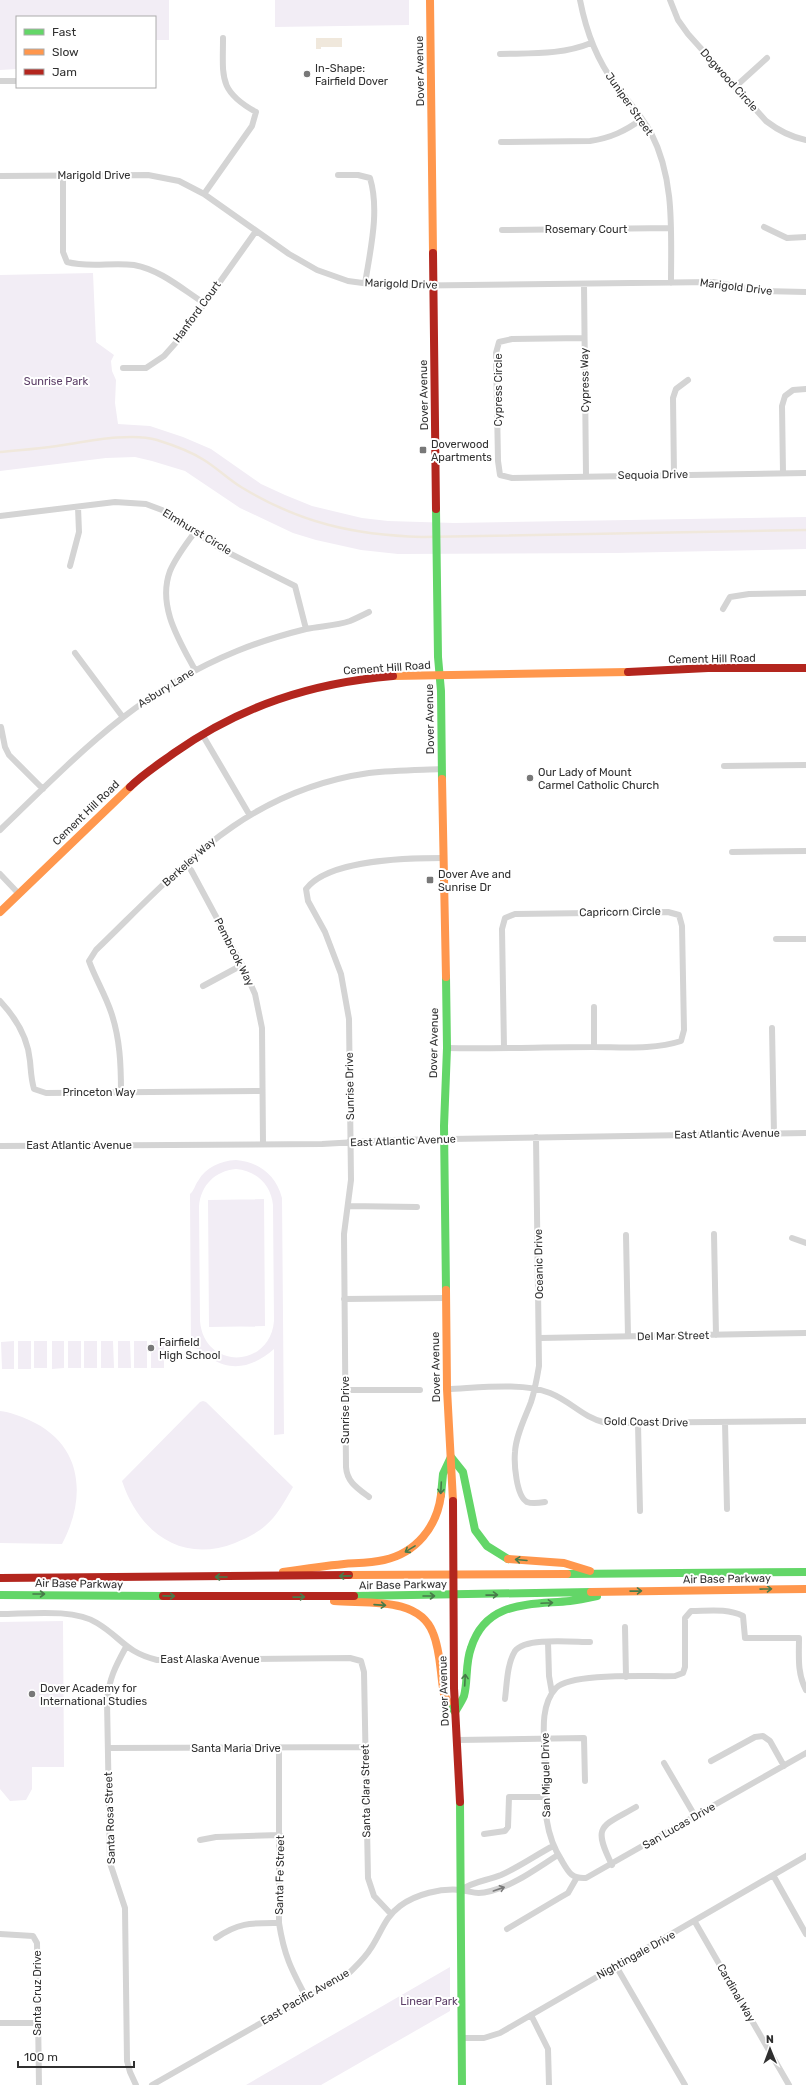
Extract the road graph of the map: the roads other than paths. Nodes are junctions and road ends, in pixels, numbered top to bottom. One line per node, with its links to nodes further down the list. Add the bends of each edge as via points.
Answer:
1 (430, 0): 26 (main road, Dover Avenue)
2 (580, 0): 5 (street, Juniper Street)
3 (670, 0): 10 (street, Dogwood Circle, via 678,20 688,34)
4 (223, 38): 17 (street, via 223,74 226,86 234,98 256,112 252,126)
5 (591, 43): 6 (street, via 555,53); 11 (street, Juniper Street, via 605,70)
6 (500, 54)
7 (767, 58): 10 (street)
8 (0, 81): 9 (street)
9 (16, 81)
10 (735, 87): 12 (street, Dogwood Circle, via 775,128 794,138)
11 (642, 119): 13 (street, via 619,134 605,139); 19 (street, Juniper Street, via 663,163 670,196)
12 (806, 140)
13 (501, 142)
14 (338, 175): 24 (street, via 370,178 374,188 374,223)
15 (0, 176): 16 (street, Marigold Drive)
16 (63, 176): 17 (street, Marigold Drive, via 156,176 179,181); 28 (street, via 63,252 66,262 78,265 133,265 148,268)
17 (204, 194): 21 (street, Marigold Drive)
18 (764, 227): 22 (street, via 787,238)
19 (671, 228): 20 (street, Rosemary Court); 23 (street, Juniper Street)
20 (502, 230)
21 (256, 231): 24 (street, Marigold Drive, via 317,270); 28 (street, Hanford Court)
22 (806, 237)
23 (671, 282): 25 (street, Marigold Drive); 27 (street, Marigold Drive, via 714,282 762,291)
24 (365, 284): 26 (street, Marigold Drive)
25 (584, 284): 26 (street, Marigold Drive); 29 (street, Cypress Way)
26 (434, 285): 49 (main road, Dover Avenue)
27 (806, 292)
28 (204, 303): 30 (street, Hanford Court, via 180,338 155,363 146,368)
29 (584, 338): 35 (street, Cypress Circle, via 512,339 499,342 496,353); 37 (street, Cypress Way)
30 (123, 368)
31 (688, 380): 36 (street, via 676,389 673,398)
32 (806, 389): 33 (street, via 793,390 785,396 782,406)
33 (783, 473): 34 (street, Sequoia Drive); 36 (street, Sequoia Drive)
34 (806, 473)
35 (500, 475): 37 (street, Sequoia Drive, via 512,478)
36 (674, 475): 37 (street, Sequoia Drive)
37 (586, 476)
38 (78, 507): 39 (street, Elmhurst Circle); 40 (street, Elmhurst Circle, via 115,502 146,504 162,510); 41 (street, via 79,532)
39 (0, 516)
40 (195, 532): 45 (street, Elmhurst Circle, via 222,549 295,586); 48 (street, via 170,571 166,597 172,625)
41 (70, 566)
42 (806, 593): 43 (street, via 749,594 730,598)
43 (723, 609)
44 (369, 612): 45 (street, Asbury Lane, via 349,621)
45 (306, 629): 48 (street, Asbury Lane, via 255,644)
46 (74, 653): 50 (street)
47 (806, 668): 49 (main road, Cement Hill Road, via 610,674)
48 (195, 670): 50 (street, Asbury Lane)
49 (440, 675): 52 (main road, Cement Hill Road, via 364,679 315,688 267,702); 55 (main road, Dover Avenue)
50 (122, 716): 56 (street, Asbury Lane)
51 (1, 727): 56 (street, via 9,755)
52 (202, 734): 57 (street); 64 (main road, Cement Hill Road, via 174,751 135,782)
53 (806, 764): 54 (street)
54 (724, 766)
55 (442, 769): 57 (street, Berkeley Way, via 398,770 346,777 294,793); 61 (main road, Dover Avenue)
56 (43, 789): 58 (street, Asbury Lane)
57 (249, 814): 62 (street, Berkeley Way, via 204,846)
58 (0, 830)
59 (806, 851): 60 (street)
60 (732, 852)
61 (443, 858): 74 (main road, Dover Avenue); 82 (street, Sunrise Drive, via 404,858 366,863 313,881 306,889 308,901 333,951 346,996 350,1026)
62 (185, 864): 68 (street, Pembrook Way, via 191,870); 77 (street, Berkeley Way, via 96,950 89,961 104,992 117,1032)
63 (0, 874): 64 (street)
64 (19, 894): 65 (main road, Cement Hill Road)
65 (0, 912)
66 (776, 939): 67 (street)
67 (806, 939)
68 (242, 965): 69 (street); 76 (street, Pembrook Way, via 252,984 262,1028)
69 (202, 986)
70 (0, 1001): 77 (street, Princeton Way, via 21,1030 30,1061 30,1078 34,1089 46,1093)
71 (594, 1007): 73 (street)
72 (772, 1028): 79 (street)
73 (594, 1047): 75 (street, Capricorn Circle); 75 (street, Capricorn Circle, via 669,1046 681,1041 684,1030 683,933 679,915 668,912 515,914 505,918 502,929)
74 (446, 1048): 75 (street, Capricorn Circle); 81 (main road, Dover Avenue)
75 (504, 1048)
76 (262, 1091): 77 (street, Princeton Way); 83 (street, Pembrook Way)
77 (121, 1092)
78 (806, 1133): 79 (street, East Atlantic Avenue)
79 (774, 1134): 80 (street, East Atlantic Avenue)
80 (536, 1137): 81 (street, East Atlantic Avenue); 96 (street, Oceanic Drive)
81 (444, 1139): 82 (street, East Atlantic Avenue); 91 (main road, Dover Avenue)
82 (350, 1142): 83 (street, East Atlantic Avenue); 85 (street, Sunrise Drive)
83 (262, 1144): 84 (street, East Atlantic Avenue)
84 (0, 1146)
85 (348, 1206): 86 (street); 92 (street, Sunrise Drive, via 344,1234)
86 (417, 1207)
87 (714, 1234): 94 (street)
88 (626, 1235): 95 (street)
89 (792, 1238): 90 (street)
90 (806, 1243)
91 (446, 1298): 92 (street); 97 (main road, Dover Avenue)
92 (344, 1299): 99 (street, Sunrise Drive)
93 (806, 1333): 94 (street, Del Mar Street)
94 (716, 1335): 95 (street, Del Mar Street)
95 (628, 1336): 96 (street, Del Mar Street)
96 (540, 1338): 98 (street, Oceanic Drive, via 539,1366)
97 (447, 1389): 98 (street, Gold Coast Drive); 104 (main road, Dover Avenue)
98 (534, 1389): 103 (street, Gold Coast Drive, via 562,1398 582,1414 595,1420); 106 (street, Oceanic Drive, via 517,1439 515,1467 521,1496 533,1503)
99 (345, 1390): 100 (street); 105 (street, Sunrise Drive, via 347,1476 351,1483)
100 (420, 1390)
101 (806, 1421): 102 (street, Gold Coast Drive)
102 (725, 1422): 103 (street, Gold Coast Drive); 107 (street)
103 (638, 1424): 108 (street)
104 (451, 1457): 110 (main road, one-way to 104, via 564,1563 510,1559 495,1553 475,1530 463,1472); 111 (main road, Dover Avenue); 112 (main road, one-way to 112, via 442,1472 440,1502 435,1521 415,1547 384,1560 306,1568)
105 (369, 1497)
106 (545, 1502)
107 (727, 1509)
108 (640, 1511)
109 (806, 1572): 110 (main road, Air Base Parkway)
110 (600, 1574): 111 (main road, Air Base Parkway)
111 (454, 1575): 112 (main road, Air Base Parkway, one-way to 112); 117 (main road, Dover Avenue)
112 (260, 1577): 113 (main road, Air Base Parkway, one-way to 113)
113 (0, 1578)
114 (806, 1589): 115 (main road, Air Base Parkway, one-way to 114)
115 (620, 1591): 117 (main road, Air Base Parkway, one-way to 115); 129 (main road, one-way to 115, via 464,1696 466,1667 471,1647 478,1633 493,1617 504,1610 523,1604 571,1601)
116 (0, 1595): 118 (main road, Air Base Parkway, one-way to 118)
117 (453, 1595): 118 (main road, Air Base Parkway, one-way to 117); 129 (main road, Dover Avenue)
118 (314, 1597): 129 (main road, one-way to 129, via 335,1602 399,1607 421,1616 434,1633 444,1695)
119 (0, 1614): 123 (street, East Alaska Avenue, via 78,1616 97,1622)
120 (625, 1627): 125 (street)
121 (548, 1642): 122 (street); 127 (street); 128 (street, via 531,1642 521,1645 515,1651 509,1668)
122 (590, 1642)
123 (126, 1647): 124 (street, East Alaska Avenue, via 141,1656 157,1660 350,1658); 133 (street, Santa Rosa Street, via 109,1682)
124 (361, 1661): 132 (street, Santa Clara Street, via 364,1672)
125 (626, 1677): 126 (street, via 675,1676 683,1673 686,1667 685,1618 691,1611 733,1611 743,1616 745,1638 799,1638 799,1666); 127 (street, via 580,1678 558,1687)
126 (806, 1690)
127 (552, 1693): 130 (street, San Miguel Drive, via 545,1710)
128 (505, 1698)
129 (455, 1712): 131 (main road, Dover Avenue)
130 (545, 1739): 131 (street); 139 (street, via 584,1738); 140 (street, San Miguel Drive)
131 (457, 1740): 152 (main road, Dover Avenue, via 460,1776)
132 (365, 1746): 134 (street, Santa Maria Drive); 153 (street, Santa Clara Street, via 368,1878 374,1896)
133 (108, 1748): 134 (street, Santa Maria Drive); 167 (street, Santa Rosa Street, via 110,1863 125,1908 127,2061)
134 (279, 1748): 144 (street, Santa Fe Street)
135 (806, 1753): 138 (street, San Lucas Drive)
136 (711, 1761): 138 (street, via 755,1737 763,1736 770,1741)
137 (664, 1763): 142 (street)
138 (784, 1766): 142 (street, San Lucas Drive)
139 (585, 1780)
140 (545, 1797): 143 (street, via 508,1797 506,1831); 146 (street, San Miguel Drive, via 546,1826)
141 (636, 1807): 149 (street, via 606,1824 601,1832 601,1842)
142 (696, 1816): 149 (street, San Lucas Drive)
143 (484, 1834)
144 (280, 1835): 145 (street); 155 (street, Santa Fe Street)
145 (200, 1840)
146 (553, 1846): 147 (street, San Miguel Drive); 152 (street, East Pacific Avenue, via 502,1874 488,1880 472,1882)
147 (558, 1855): 151 (street, via 570,1875); 152 (street, East Pacific Avenue, one-way to 147, via 473,1894 506,1886)
148 (806, 1856): 150 (street, Nightingale Drive)
149 (612, 1865): 151 (street, San Lucas Drive, via 586,1878)
150 (773, 1875): 154 (street, Nightingale Drive); 158 (street)
151 (576, 1879): 156 (street, via 568,1893)
152 (461, 1890): 153 (street, East Pacific Avenue, via 430,1893 413,1898); 165 (main road, Dover Avenue)
153 (390, 1914): 161 (street, East Pacific Avenue, via 372,1947 349,1973)
154 (695, 1922): 160 (street, Nightingale Drive); 172 (street, Cardinal Way)
155 (279, 1923): 159 (street, via 249,1923 231,1928); 161 (street, Santa Fe Street, via 289,1966)
156 (507, 1929)
157 (0, 1934): 164 (street, Santa Cruz Drive, via 33,1936 37,1942)
158 (806, 1934)
159 (216, 1938)
160 (616, 1966): 162 (street, Nightingale Drive); 171 (street)
161 (306, 1997): 168 (street, East Pacific Avenue)
162 (531, 2015): 165 (street, Nightingale Drive, via 490,2036); 170 (street, via 548,2049)
163 (0, 2023): 164 (street)
164 (38, 2023): 166 (street, Santa Cruz Drive)
165 (461, 2038): 169 (main road, Dover Avenue)
166 (39, 2085)
167 (136, 2085)
168 (152, 2085)
169 (462, 2085)
170 (549, 2085)
171 (685, 2085)
172 (789, 2085)

